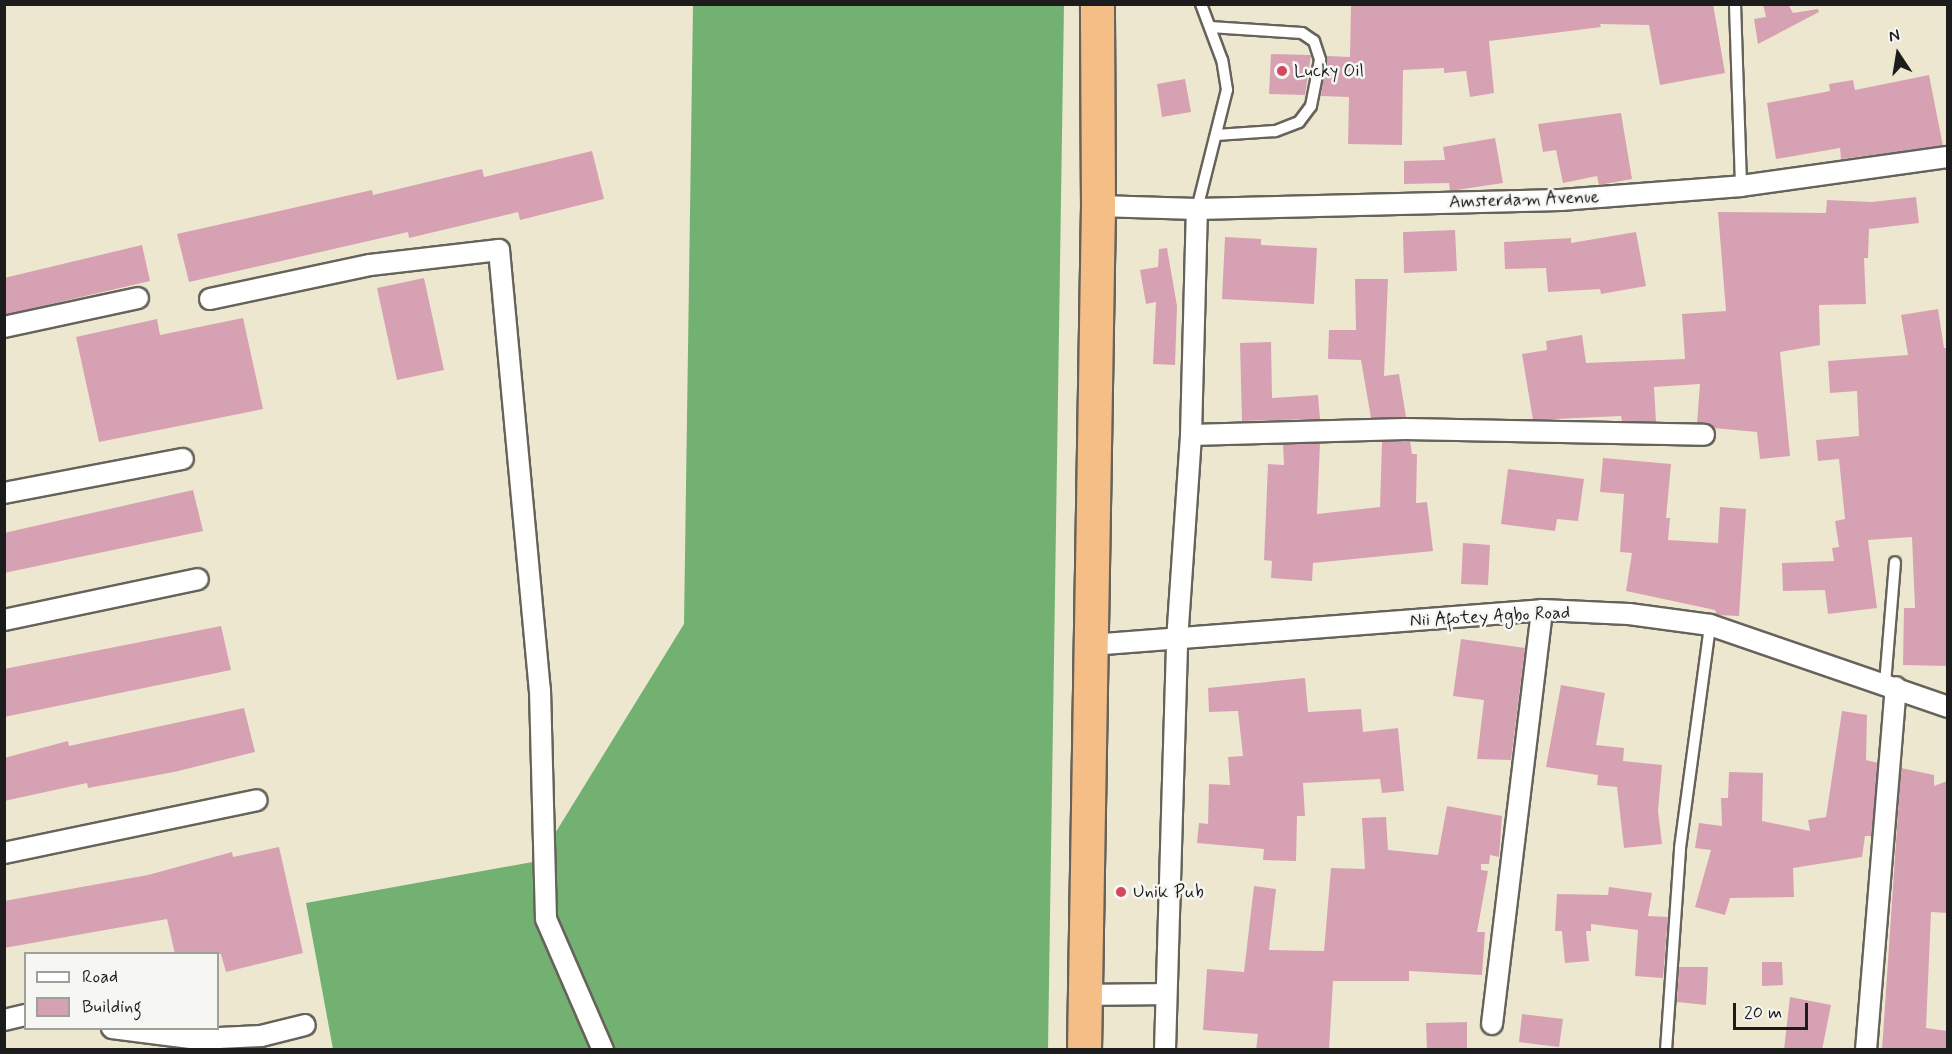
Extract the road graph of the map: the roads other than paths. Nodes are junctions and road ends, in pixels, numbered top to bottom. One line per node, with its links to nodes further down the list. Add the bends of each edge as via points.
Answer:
1 (1097, 4): 8 (highway)
2 (1201, 4): 4 (lane)
3 (1735, 4): 7 (lane)
4 (1210, 27): 5 (lane, via 1227,90); 5 (lane, via 1302,33 1314,41 1320,60 1311,106 1299,122 1275,131)
5 (1216, 135): 9 (lane)
6 (1947, 158): 7 (street, Amsterdam Avenue)
7 (1741, 186): 9 (street, Amsterdam Avenue, via 1561,200)
8 (1098, 206): 9 (street, Amsterdam Avenue); 23 (highway)
9 (1197, 209): 13 (street)
10 (138, 298): 12 (street)
11 (210, 299): 35 (street, via 370,265 499,250 540,690 546,919)
12 (4, 327)
13 (1191, 435): 14 (street, via 1405,429); 22 (street)
14 (1704, 435)
15 (183, 459): 16 (street)
16 (4, 493)
17 (1895, 562): 24 (lane)
18 (198, 579): 20 (street)
19 (1542, 610): 21 (street, Nii Afotey Agbo Road, via 1629,614); 22 (street, Nii Afotey Agbo Road); 32 (street)
20 (4, 620)
21 (1710, 625): 24 (street, Nii Afotey Agbo Road); 38 (lane, via 1680,848)
22 (1177, 641): 23 (street, Nii Afotey Agbo Road); 28 (street)
23 (1091, 645): 29 (highway)
24 (1891, 685): 25 (street, Nii Afotey Agbo Road); 39 (street)
25 (1947, 707)
26 (257, 800): 27 (street)
27 (4, 853)
28 (1165, 994): 29 (street); 37 (street)
29 (1085, 995): 36 (highway)
30 (24, 1015): 31 (street)
31 (4, 1020)
32 (1492, 1024)
33 (305, 1025): 34 (street, via 261,1036 198,1040)
34 (120, 1030)
35 (603, 1050)
36 (1084, 1050)
37 (1165, 1050)
38 (1666, 1050)
39 (1866, 1050)

